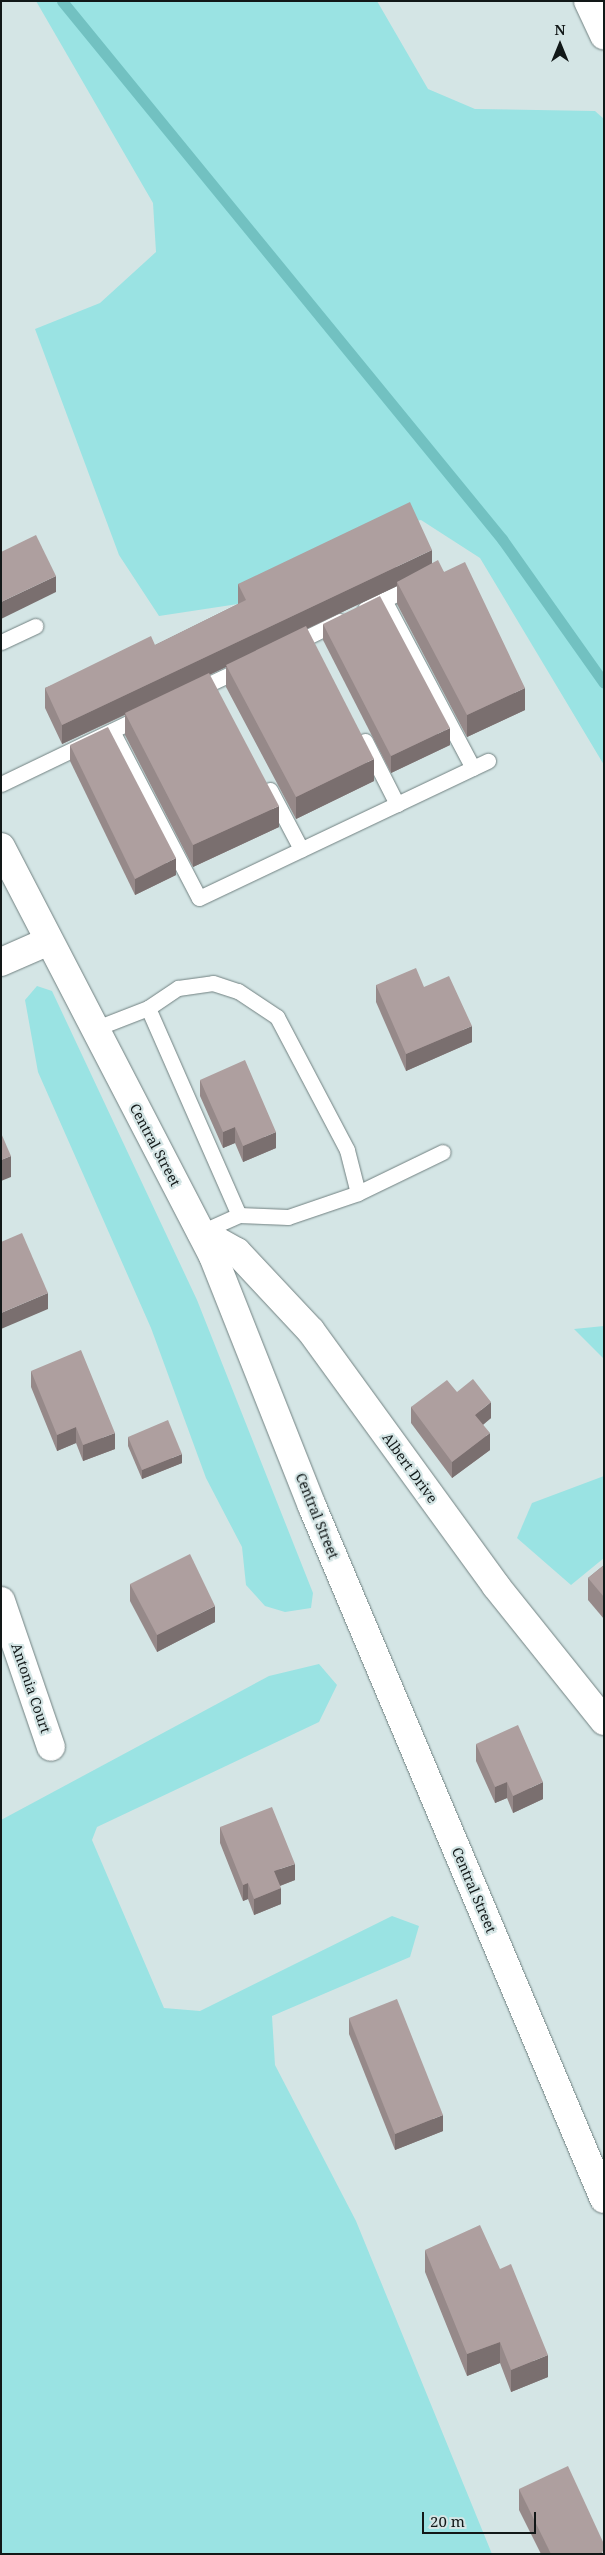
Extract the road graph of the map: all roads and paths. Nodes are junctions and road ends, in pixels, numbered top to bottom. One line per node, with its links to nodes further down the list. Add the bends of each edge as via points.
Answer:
1 (588, 1): 2 (main road)
2 (604, 35)
3 (430, 578): 4 (lane)
4 (384, 600): 6 (lane); 18 (lane)
5 (36, 626): 7 (lane)
6 (310, 636): 8 (lane); 9 (lane)
7 (1, 642)
8 (274, 653)
9 (319, 653)
10 (257, 661): 11 (lane)
11 (212, 683): 12 (lane); 13 (lane)
12 (179, 699)
13 (222, 700)
14 (154, 711): 16 (lane)
15 (356, 724): 21 (lane)
16 (112, 731): 20 (lane); 23 (lane, via 199,898)
17 (488, 761): 18 (lane)
18 (473, 768): 21 (lane)
19 (264, 779): 23 (lane)
20 (1, 784)
21 (397, 804): 23 (lane)
22 (1, 847): 24 (main road, Central Street)
23 (301, 849)
24 (49, 941): 25 (main road); 27 (main road, Central Street)
25 (1, 962)
26 (148, 1008): 27 (lane); 29 (lane, via 178,988 214,983 238,991 277,1018 347,1150); 30 (lane)
27 (94, 1029): 31 (main road, Central Street)
28 (443, 1152): 29 (lane)
29 (358, 1193): 30 (lane, via 288,1217)
30 (239, 1215): 31 (lane)
31 (201, 1232): 33 (main road, Albert Drive, via 237,1252 311,1331 496,1586); 35 (main road, Central Street)
32 (1, 1601): 34 (main road, Antonia Court)
33 (604, 1721)
34 (51, 1747)
35 (604, 2199)

